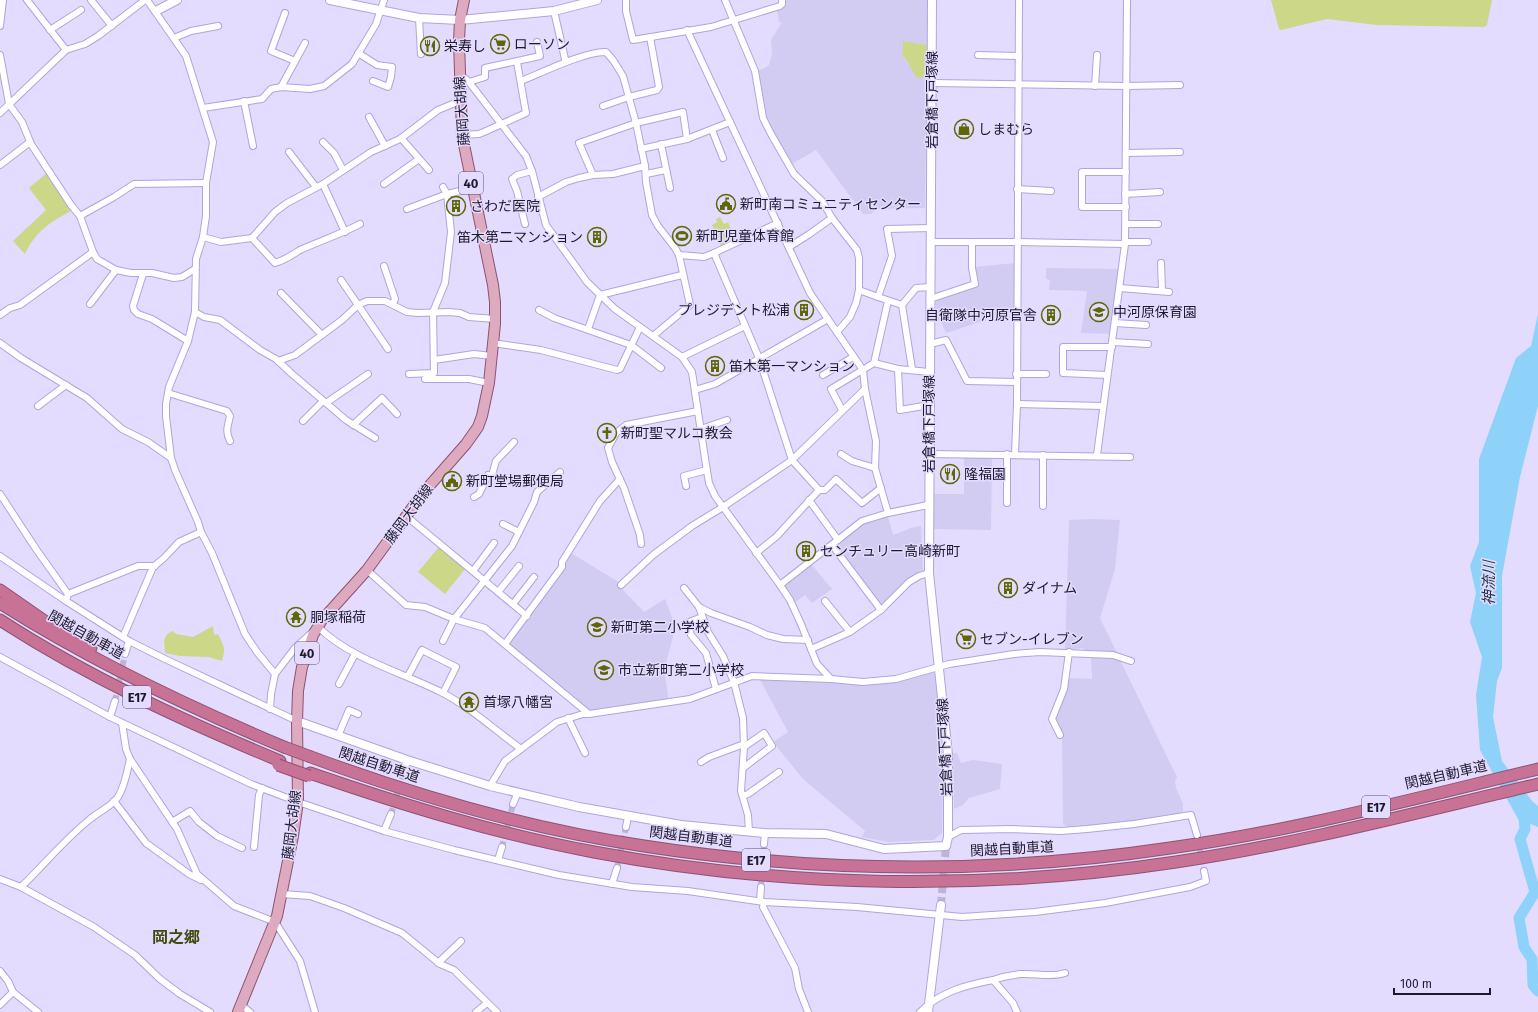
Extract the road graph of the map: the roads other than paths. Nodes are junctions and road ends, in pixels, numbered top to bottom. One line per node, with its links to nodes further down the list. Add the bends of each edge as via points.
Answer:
1 (3, 0): 24 (street)
2 (91, 0): 25 (street)
3 (146, 0): 18 (street); 25 (street)
4 (177, 0): 18 (street)
5 (330, 0): 17 (street)
6 (384, 0): 17 (street)
7 (464, 0): 22 (main road, 藤岡大胡線 / 40)
8 (594, 0): 19 (street)
9 (626, 0): 29 (street, via 632,40)
10 (725, 0): 23 (street)
11 (782, 0): 23 (street, via 780,6)
12 (932, 0): 47 (street, 岩倉橋下戸塚線)
13 (1019, 0): 39 (street)
14 (1127, 0): 51 (street)
15 (30, 1): 27 (street)
16 (81, 10): 27 (street)
17 (381, 10): 21 (street); 34 (street, via 376,24)
18 (156, 11): 30 (street)
19 (554, 11): 22 (street); 40 (street)
20 (285, 12): 41 (street, via 271,51)
21 (419, 18): 22 (street); 36 (street)
22 (460, 20): 43 (main road, 藤岡大胡線 / 40)
23 (734, 21): 28 (street); 104 (street, via 755,71 763,118 794,174 822,201)
24 (0, 26)
25 (112, 26): 33 (street, via 85,44)
26 (218, 26): 30 (street, via 190,31)
27 (50, 30): 33 (street)
28 (687, 30): 29 (street); 61 (street)
29 (650, 37): 53 (street, via 659,86 657,90)
30 (174, 38): 58 (street, via 186,56)
31 (537, 42): 42 (street, via 540,56)
32 (305, 43): 41 (street)
33 (66, 50): 56 (street)
34 (358, 53): 45 (street, via 377,65 392,67 388,87); 52 (street, via 349,67 324,86 310,89)
35 (0, 54): 56 (street)
36 (421, 54)
37 (978, 55): 39 (street)
38 (1097, 55): 50 (street)
39 (1018, 56): 48 (street)
40 (565, 59)
41 (295, 61): 52 (street)
42 (517, 62): 44 (street); 46 (street, via 485,68 485,77)
43 (460, 74): 46 (street); 55 (main road, 藤岡大胡線 / 40)
44 (521, 81): 53 (street, via 579,58 606,52 624,76); 63 (street, via 526,113)
45 (373, 82)
46 (469, 82): 63 (street)
47 (932, 83): 48 (street); 110 (street, 岩倉橋下戸塚線)
48 (1018, 84): 50 (street); 95 (street)
49 (1180, 85): 51 (street)
50 (1095, 86): 51 (street)
51 (1126, 86): 76 (street)
52 (281, 87): 54 (street, via 271,89 262,99)
53 (629, 97): 57 (street); 62 (street)
54 (244, 101): 58 (street); 71 (street)
55 (460, 101): 65 (main road, 藤岡大胡線 / 40); 66 (street, via 438,110)
56 (9, 104): 59 (street); 68 (street, via 22,122)
57 (603, 106)
58 (203, 108): 88 (street, via 213,142)
59 (0, 113)
60 (369, 117): 72 (street)
61 (730, 122): 64 (street); 105 (street)
62 (636, 123): 67 (street, via 683,112); 73 (street); 87 (street, via 580,142)
63 (502, 124): 65 (street, via 479,134); 84 (street, via 526,156)
64 (712, 130): 67 (street); 78 (street)
65 (462, 135): 93 (main road, 藤岡大胡線 / 40)
66 (401, 138): 72 (street); 77 (street)
67 (687, 139): 70 (street)
68 (30, 142): 79 (street); 103 (street)
69 (323, 142): 81 (street, via 334,152)
70 (662, 144): 73 (street); 83 (street)
71 (253, 146)
72 (385, 146): 81 (street)
73 (641, 149): 80 (street)
74 (289, 152): 92 (street)
75 (1180, 152): 76 (street)
76 (1126, 153): 85 (street)
77 (419, 158): 82 (street); 90 (street)
78 (723, 158)
79 (0, 165)
80 (645, 166): 86 (street); 87 (street, via 613,174)
81 (344, 170): 89 (street)
82 (429, 170)
83 (666, 170): 86 (street); 94 (street)
84 (532, 172): 100 (street); 107 (street, via 517,175 512,179)
85 (1126, 172): 99 (street); 101 (street, via 1082,172 1082,207)
86 (646, 174): 122 (street, via 652,216)
87 (593, 175): 100 (street, via 566,182)
88 (206, 183): 103 (street, via 134,184); 112 (street)
89 (323, 184): 92 (street); 111 (street)
90 (384, 184)
91 (443, 187): 98 (street)
92 (316, 188): 113 (street, via 274,212)
93 (473, 188): 98 (street); 148 (main road, 藤岡大胡線 / 40, via 493,285)
94 (670, 188)
95 (1017, 189): 96 (street); 116 (street)
96 (1051, 190)
97 (1160, 192): 99 (street)
98 (447, 194): 102 (street); 146 (street, via 450,248 445,283)
99 (1125, 194): 101 (street)
100 (538, 197): 136 (street, via 550,232 587,282)
101 (1126, 207): 108 (street)
102 (408, 209)
103 (80, 216): 120 (street)
104 (832, 218): 119 (street); 132 (street, via 857,250)
105 (778, 223): 119 (street); 121 (street)
106 (360, 224): 111 (street)
107 (525, 224)
108 (1126, 224): 109 (street); 118 (street)
109 (1158, 224)
110 (931, 228): 114 (street, 岩倉橋下戸塚線); 137 (street, via 887,229 892,256)
111 (345, 232): 113 (street, via 300,250 276,263)
112 (203, 237): 113 (street, via 221,242); 125 (street)
113 (252, 238)
114 (930, 242): 115 (street); 130 (street, 岩倉橋下戸塚線)
115 (972, 242): 116 (street); 138 (street, via 975,284)
116 (1017, 242): 118 (street); 180 (street)
117 (1148, 242): 118 (street)
118 (1125, 243): 131 (street)
119 (789, 247): 149 (street, via 810,292)
120 (93, 252): 126 (street, via 97,259); 147 (street, via 20,305)
121 (714, 253): 122 (street, via 704,257); 152 (street)
122 (679, 255): 128 (street)
123 (1161, 263): 133 (street)
124 (384, 266): 141 (street, via 395,299)
125 (195, 269): 127 (street, via 182,277 174,278 152,273); 145 (street)
126 (116, 270): 127 (street); 140 (street)
127 (143, 274): 158 (street, via 134,310)
128 (682, 275): 136 (street); 157 (street, via 690,305)
129 (341, 280): 142 (street)
130 (930, 287): 138 (street, 岩倉橋下戸塚線); 143 (street, via 916,288)
131 (1120, 288): 133 (street); 150 (street)
132 (858, 290): 137 (street); 155 (street, via 850,317)
133 (1162, 291): 134 (street)
134 (1169, 292)
135 (281, 293): 156 (street)
136 (600, 295): 153 (street); 154 (street)
137 (878, 297): 139 (street)
138 (930, 299): 161 (street, 岩倉橋下戸塚線)
139 (888, 301): 143 (street); 172 (street)
140 (90, 304)
141 (393, 304): 142 (street, via 375,300); 146 (street, via 407,312)
142 (358, 305): 156 (street); 165 (street)
143 (902, 305): 175 (street)
144 (539, 310): 154 (street, via 554,318)
145 (195, 312): 158 (street); 171 (street, via 204,317 220,320)
146 (433, 312): 148 (street); 170 (street)
147 (0, 315)
148 (495, 319): 160 (main road, 藤岡大胡線 / 40)
149 (828, 319): 155 (street); 169 (street)
150 (1115, 323): 151 (street); 164 (street)
151 (1146, 325)
152 (745, 326): 167 (street); 169 (street)
153 (640, 327): 157 (street); 163 (street)
154 (588, 329): 163 (street)
155 (837, 332): 168 (street)
156 (322, 336): 171 (street, via 295,355)
157 (654, 336): 167 (street)
158 (188, 341): 190 (street)
159 (0, 343): 187 (street)
160 (493, 343): 163 (street, via 541,350 617,370 620,369); 166 (main road, 藤岡大胡線 / 40)
161 (930, 344): 177 (street, 岩倉橋下戸塚線); 185 (street, via 946,340 967,381)
162 (1148, 344): 164 (street)
163 (631, 345): 173 (street)
164 (1112, 345): 183 (street); 183 (street, via 1063,347 1063,373)
165 (388, 349)
166 (492, 356): 170 (street, via 474,354); 186 (main road, 藤岡大胡線 / 40)
167 (682, 357): 189 (street, via 692,372)
168 (853, 357): 176 (street); 182 (street)
169 (759, 358): 189 (street, via 715,384); 214 (street)
170 (434, 360): 179 (street, via 434,373)
171 (278, 361): 191 (street)
172 (874, 363): 174 (street); 176 (street)
173 (661, 368)
174 (898, 368): 175 (street); 193 (street, via 900,410)
175 (912, 369): 177 (street)
176 (863, 370): 188 (street); 196 (street, via 831,389)
177 (929, 372): 193 (street, 岩倉橋下戸塚線)
178 (368, 374): 191 (street)
179 (409, 374)
180 (1016, 374): 181 (street); 185 (street)
181 (1046, 374)
182 (823, 375)
183 (1107, 375): 195 (street)
184 (425, 379): 186 (street, via 469,379)
185 (1016, 382): 192 (street)
186 (489, 383): 231 (main road, 藤岡大胡線 / 40, via 478,427)
187 (66, 385): 194 (street); 213 (street, via 87,398 122,429)
188 (865, 389): 196 (street); 215 (street, via 876,441)
189 (695, 390): 197 (street)
190 (168, 393): 204 (street, via 227,411 230,416 226,429); 213 (street, via 166,416)
191 (325, 402): 200 (street); 201 (street)
192 (1017, 404): 195 (street); 209 (street)
193 (929, 405): 207 (street, 岩倉橋下戸塚線)
194 (38, 406)
195 (1103, 406): 211 (street)
196 (842, 410): 214 (street)
197 (698, 411): 202 (street); 218 (street, via 626,425 616,433 608,448)
198 (397, 414): 201 (street, via 382,398)
199 (727, 420): 202 (street)
200 (303, 421)
201 (353, 425): 203 (street)
202 (701, 429): 216 (street)
203 (375, 438)
204 (230, 441)
205 (514, 442): 224 (street, via 496,462 479,494)
206 (842, 454): 215 (street, via 852,461)
207 (929, 454): 208 (street); 227 (street, 岩倉橋下戸塚線)
208 (1007, 454): 209 (street); 226 (street)
209 (1015, 454): 210 (street)
210 (1043, 455): 211 (street); 228 (street)
211 (1097, 455): 212 (street)
212 (1130, 457)
213 (172, 458): 233 (street)
214 (792, 460): 222 (street); 229 (street)
215 (875, 468): 221 (street)
216 (707, 470): 219 (street, via 684,476); 229 (street, via 709,483)
217 (560, 472): 234 (street, via 537,492)
218 (620, 478): 237 (street); 260 (street, via 600,501 562,562 562,567)
219 (686, 486)
220 (0, 488): 223 (street)
221 (881, 488): 222 (street, via 862,503 836,479 825,490); 230 (street)
222 (819, 490): 225 (street)
223 (0, 493): 253 (street)
224 (474, 497)
225 (809, 500): 235 (street); 239 (street, via 776,537)
226 (1008, 503)
227 (928, 505): 230 (street); 245 (street, 岩倉橋下戸塚線)
228 (1043, 506)
229 (722, 507): 239 (street); 248 (street, via 653,555)
230 (888, 513): 235 (street, via 862,521)
231 (406, 516): 243 (main road, 藤岡大胡線 / 40); 244 (street)
232 (503, 524): 234 (street)
233 (201, 532): 241 (street, via 179,542); 278 (street, via 245,634)
234 (519, 532): 247 (street, via 512,546)
235 (838, 540): 238 (street)
236 (494, 543): 244 (street)
237 (641, 544)
238 (832, 545): 249 (street); 259 (street)
239 (756, 553): 249 (street)
240 (0, 556): 254 (street)
241 (155, 566): 253 (street, via 138,566); 267 (street)
242 (519, 566): 252 (street)
243 (367, 570): 262 (street, via 406,605 424,607); 265 (main road, 藤岡大胡線 / 40, via 327,614)
244 (473, 571): 247 (street)
245 (929, 573): 259 (street, via 908,582); 277 (street, 岩倉橋下戸塚線)
246 (534, 577): 257 (street)
247 (484, 581): 252 (street); 262 (street)
248 (621, 585)
249 (780, 585): 268 (street, via 790,600)
250 (684, 588): 258 (street)
251 (0, 590): 287 (highway, via 46,622)
252 (498, 592): 257 (street)
253 (68, 594): 254 (street)
254 (66, 601): 267 (street)
255 (825, 601): 266 (street)
256 (0, 603): 287 (highway, 関越自動車道 / E17, via 99,661)
257 (514, 604): 260 (street)
258 (699, 608): 261 (street); 268 (street, via 767,635 783,639)
259 (881, 610): 266 (street)
260 (527, 616): 270 (street)
261 (702, 617): 281 (street); 283 (street, via 687,624 691,635 706,653)
262 (454, 619): 269 (street); 270 (street, via 485,628)
263 (0, 620): 302 (highway, 関越自動車道 / E17, via 141,699)
264 (0, 626): 302 (highway, via 135,700 228,745)
265 (318, 628): 274 (street); 278 (street, via 295,648); 292 (main road, 藤岡大胡線 / 40, via 302,667)
266 (850, 632): 271 (street)
267 (126, 639): 273 (street); 286 (street)
268 (808, 640): 271 (street)
269 (443, 642)
270 (505, 644): 289 (street)
271 (811, 649): 280 (street, via 817,664)
272 (1069, 652): 276 (street, via 1113,655); 277 (street, via 1014,654); 294 (street, via 1064,689 1052,719)
273 (125, 654)
274 (355, 654): 279 (street); 282 (street)
275 (0, 657): 290 (street)
276 (1131, 661)
277 (939, 667): 280 (street, via 896,679 863,682); 323 (street, 岩倉橋下戸塚線, via 948,755)
278 (275, 674): 286 (street)
279 (408, 676): 284 (street); 284 (street, via 422,650 456,667)
280 (832, 679): 281 (street, via 752,676)
281 (734, 682): 283 (street); 296 (street, via 743,718)
282 (339, 684)
283 (716, 689): 289 (street, via 686,700)
284 (443, 693): 297 (street)
285 (115, 701): 290 (street)
286 (270, 709): 292 (street)
287 (198, 710): 304 (highway, 関越自動車道 / E17, bridge, via 284,747 382,782 439,800 543,826 643,846 751,859 885,867 980,866 1094,858 1171,848 1310,822)
288 (358, 714): 295 (street, via 349,710)
289 (589, 714): 291 (street)
290 (110, 717): 293 (street)
291 (568, 718): 297 (street, via 557,722); 298 (street)
292 (297, 721): 295 (street); 313 (main road, 藤岡大胡線 / 40)
293 (122, 723): 299 (street); 309 (street)
294 (1060, 735)
295 (338, 736): 300 (street)
296 (744, 746): 301 (street); 303 (street); 303 (street, via 764,733 772,746)
297 (521, 749): 308 (street, via 505,761)
298 (585, 752)
299 (130, 760): 312 (street, via 125,781); 317 (street)
300 (407, 760): 306 (street); 308 (street)
301 (701, 762)
302 (279, 763): 307 (highway, 関越自動車道 / E17, via 432,813 591,852 690,867 793,877 915,882 1012,879 1136,868 1216,856)
303 (743, 768): 311 (street)
304 (1538, 769)
305 (779, 772): 311 (street)
306 (404, 773)
307 (1538, 784)
308 (490, 786): 310 (street)
309 (262, 788): 313 (street); 325 (street, via 259,795)
310 (518, 792): 314 (street); 316 (street)
311 (743, 796): 320 (street)
312 (114, 801): 332 (street, via 146,843 189,874); 334 (street, via 89,820)
313 (298, 802): 319 (street); 337 (main road, 藤岡大胡線 / 40)
314 (514, 804)
315 (391, 814): 319 (street)
316 (628, 816): 318 (street); 320 (street, via 680,825)
317 (172, 822): 327 (street, via 190,812 217,836); 332 (street, via 197,874)
318 (626, 827)
319 (384, 831): 328 (street)
320 (749, 832): 321 (street)
321 (765, 833): 323 (street, 岩倉橋下戸塚線, via 826,834 884,848 946,846); 324 (street)
322 (1197, 835): 323 (street, via 1191,814 1061,831 961,830)
323 (948, 837)
324 (764, 844)
325 (254, 847)
326 (502, 847): 328 (street)
327 (242, 848)
328 (498, 860): 333 (street, via 559,875)
329 (617, 868): 333 (street)
330 (1204, 871): 339 (street, via 1206,881 1190,887 1105,903 993,915 962,916)
331 (2, 880): 334 (street); 336 (street)
332 (205, 882): 340 (street, via 234,906)
333 (612, 884): 338 (street)
334 (21, 887): 352 (street, via 94,927 135,955 180,994)
335 (761, 887): 338 (street)
336 (0, 888)
337 (282, 894): 340 (main road, 藤岡大胡線 / 40); 342 (street, via 310,896 384,924 402,933)
338 (762, 901): 339 (street); 357 (street, via 795,968 799,989)
339 (940, 910): 350 (street)
340 (275, 922): 349 (main road, 藤岡大胡線 / 40); 354 (street, via 300,961)
341 (461, 941): 342 (street)
342 (438, 962): 347 (street, via 454,970)
343 (0, 971): 346 (street)
344 (1065, 973): 345 (street, via 1046,976 1021,974)
345 (993, 980): 350 (street, via 960,987 940,996); 359 (street, via 1013,1003)
346 (13, 992): 348 (street); 351 (street)
347 (487, 1003): 355 (street); 356 (street)
348 (0, 1005)
349 (240, 1009): 353 (street)
350 (928, 1009): 358 (street)
351 (38, 1012)
352 (210, 1012)
353 (250, 1012)
354 (315, 1012)
355 (476, 1012)
356 (497, 1012)
357 (808, 1012)
358 (920, 1012)
359 (1017, 1012)

